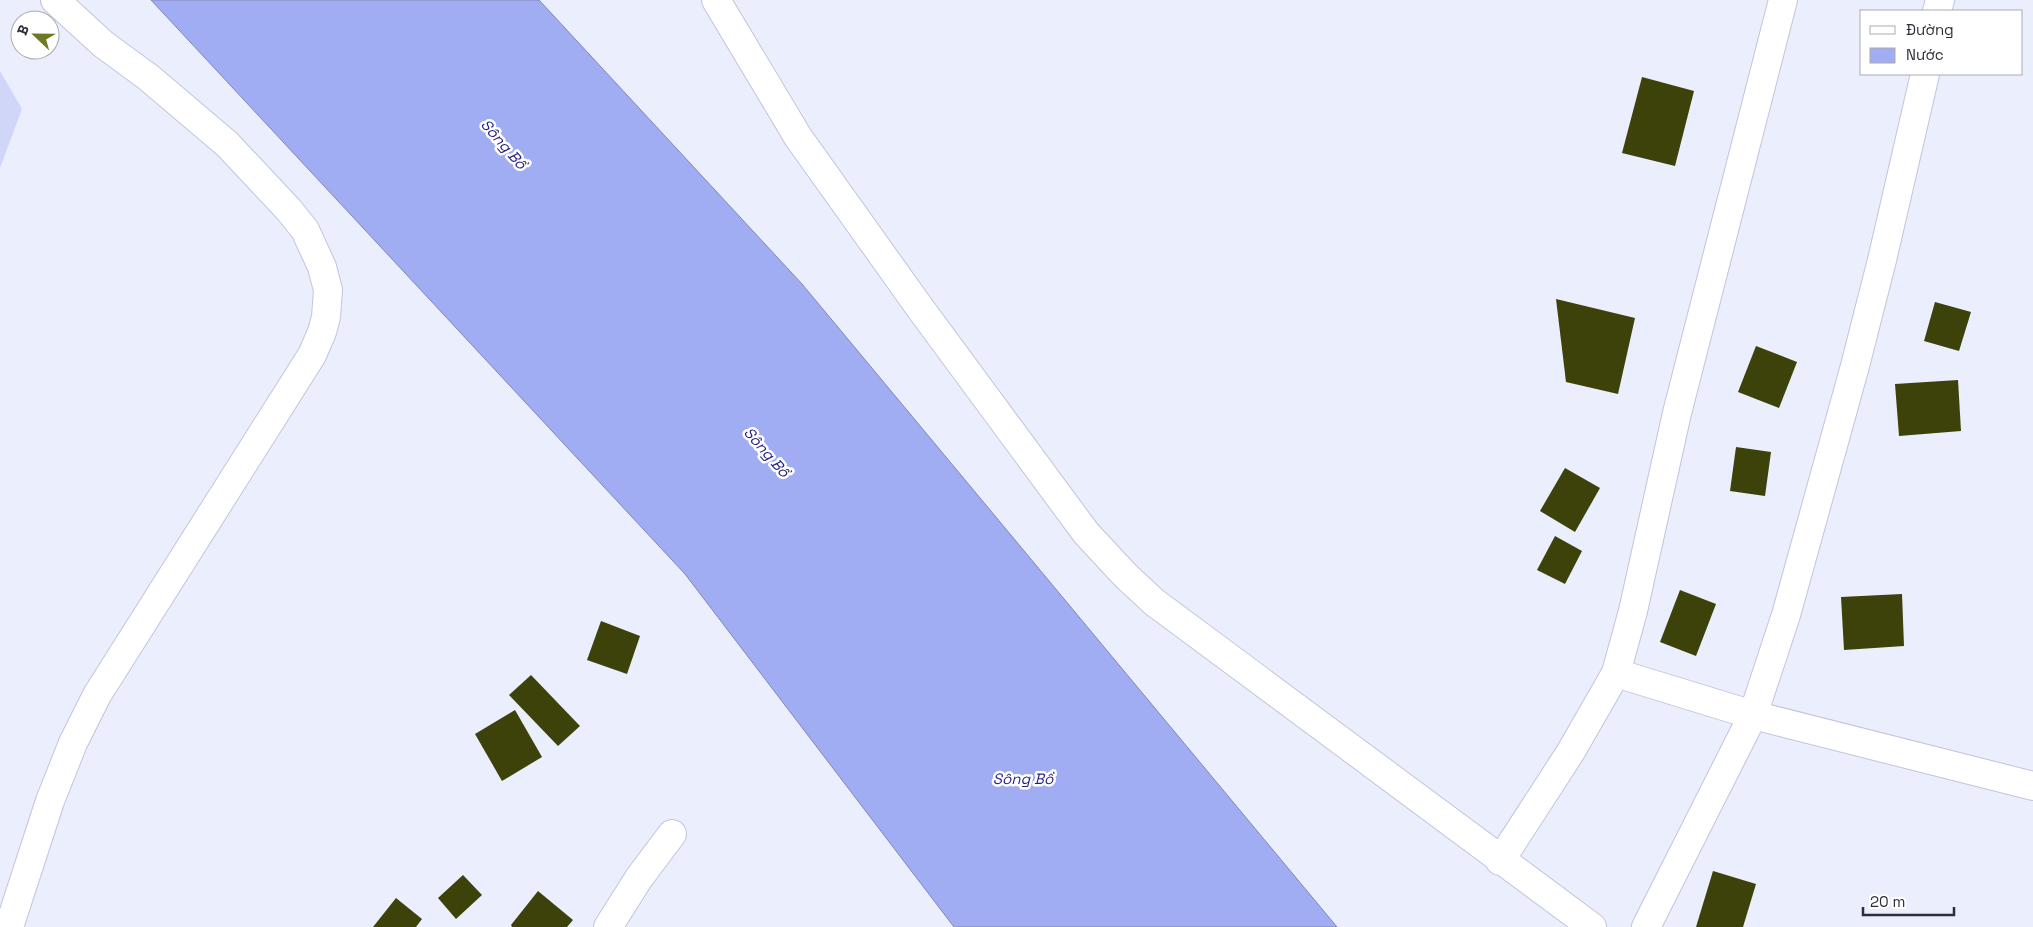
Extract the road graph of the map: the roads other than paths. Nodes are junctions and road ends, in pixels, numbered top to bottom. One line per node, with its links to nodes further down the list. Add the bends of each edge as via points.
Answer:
1 (55, 0): 10 (street, via 103,44 148,77 227,144 305,230 314,245 328,290 326,317 312,355 97,695 73,743 54,793)
2 (716, 0): 9 (street, via 798,138 1086,533 1154,602)
3 (1783, 0): 5 (street, via 1679,403)
4 (1925, 75): 6 (street, via 1855,366 1786,615)
5 (1616, 673): 6 (street); 9 (street, via 1570,754)
6 (1753, 715): 7 (street); 13 (street)
7 (2033, 786)
8 (672, 834): 11 (street)
9 (1500, 861): 12 (street)
10 (9, 927)
11 (608, 927)
12 (1592, 927)
13 (1646, 927)

